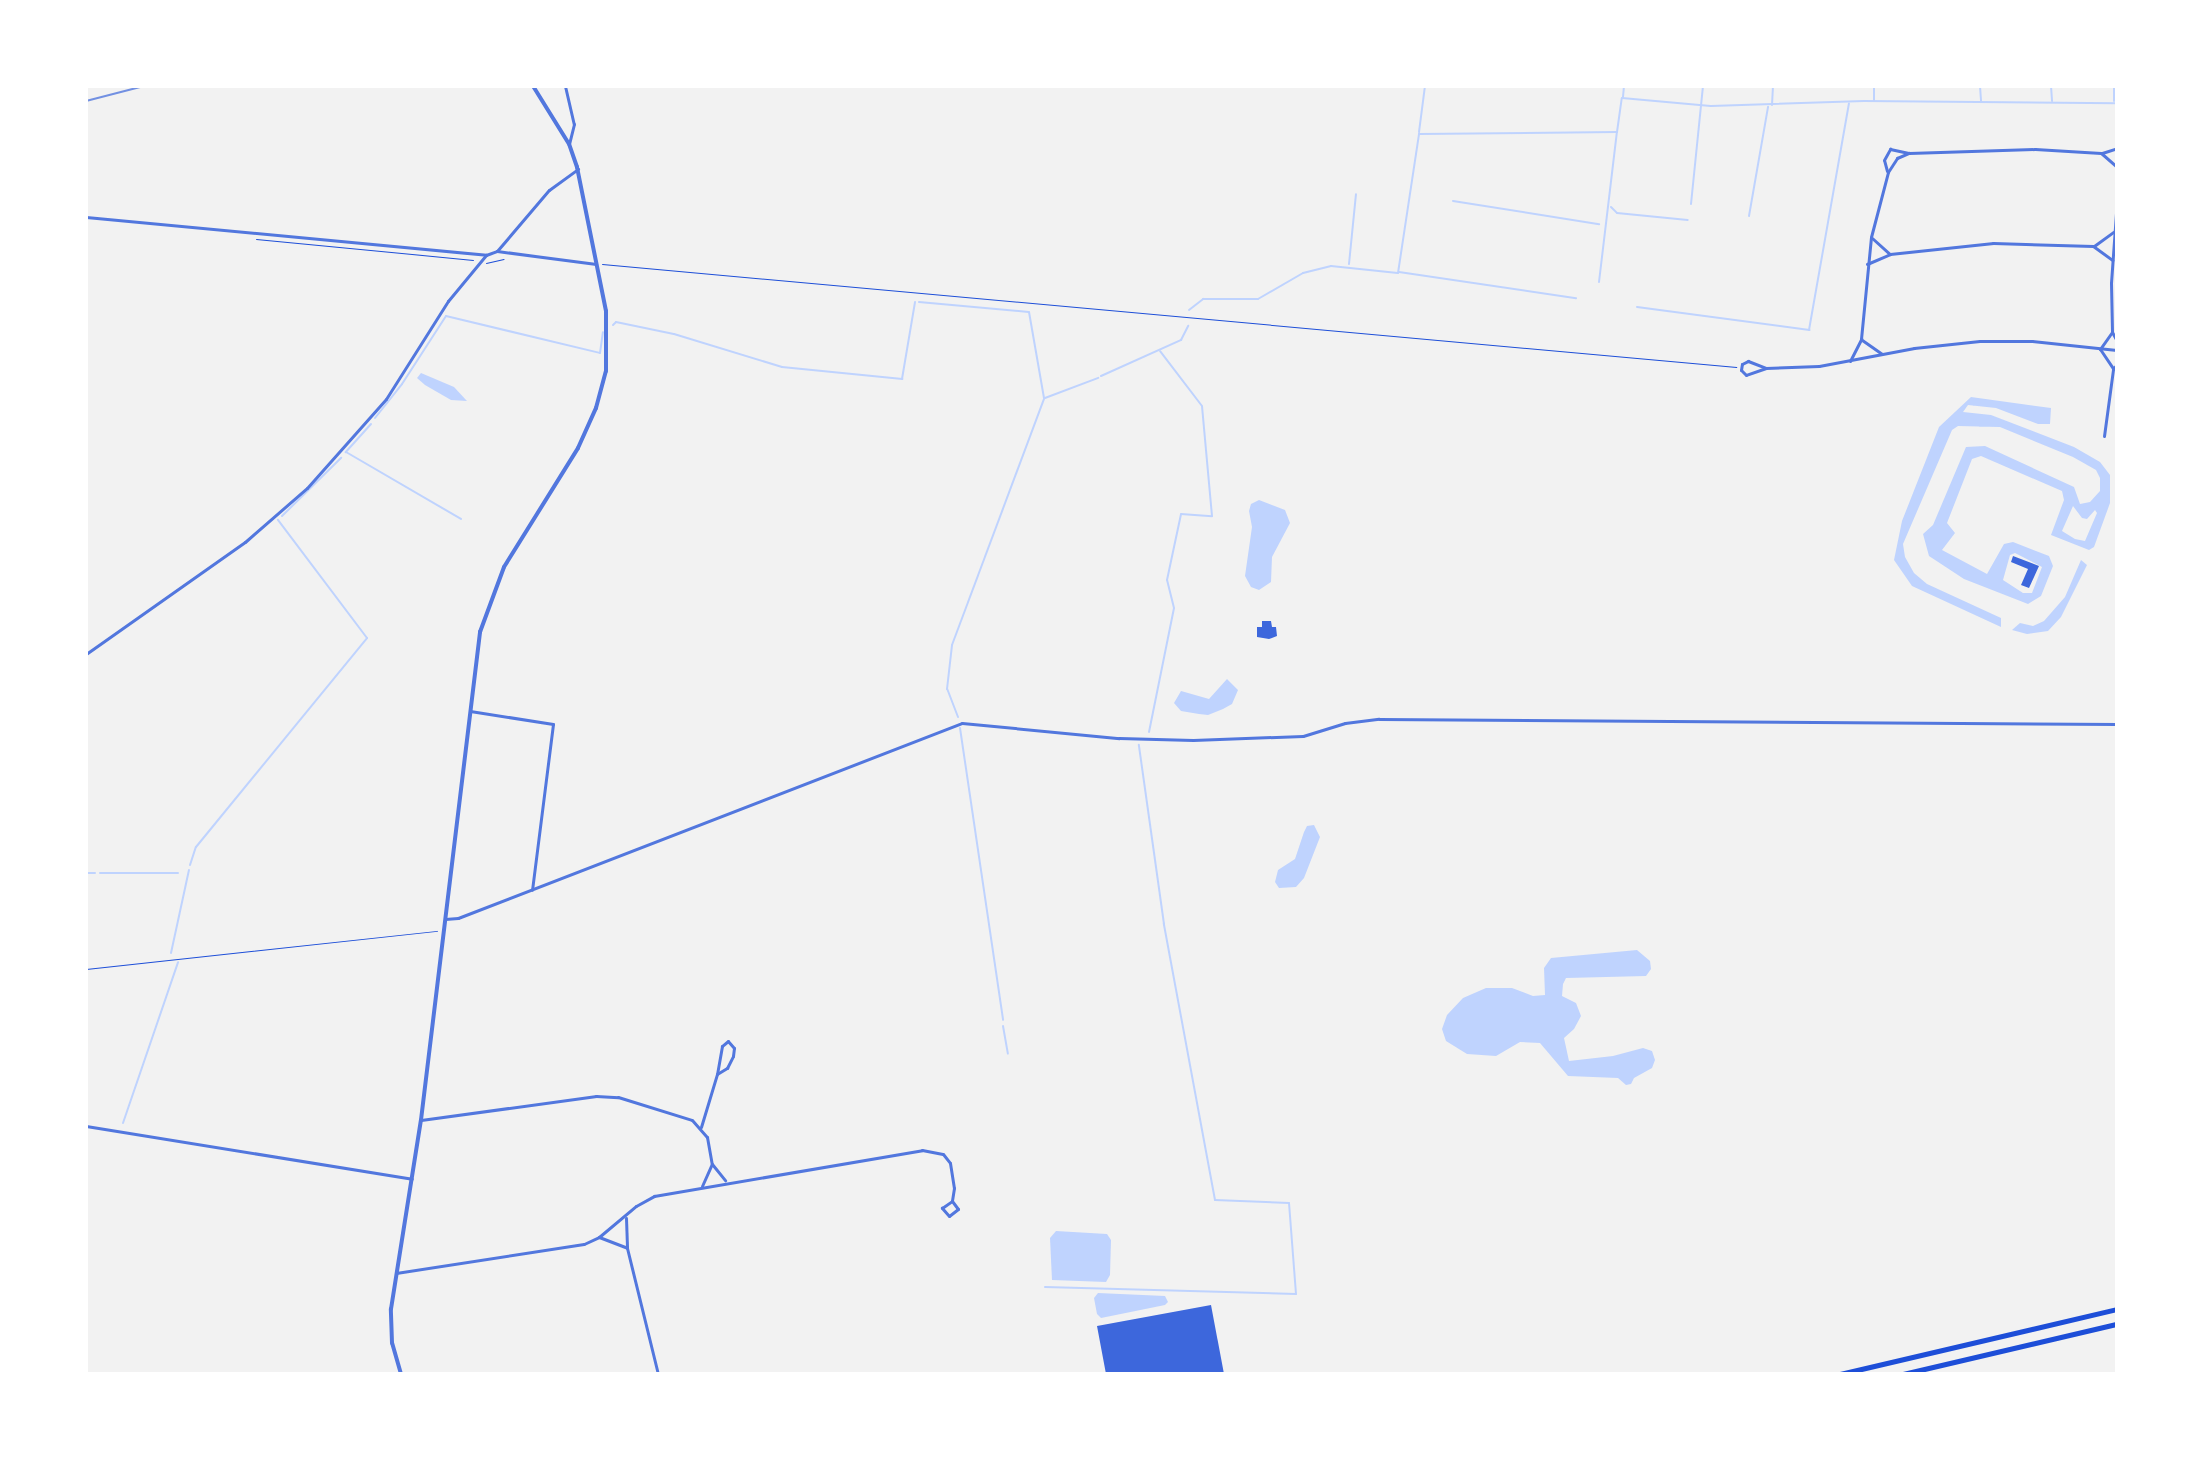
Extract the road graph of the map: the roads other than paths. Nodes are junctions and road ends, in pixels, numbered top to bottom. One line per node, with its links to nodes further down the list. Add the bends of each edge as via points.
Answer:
1 (533, 86): 3 (street)
2 (565, 86): 3 (street, via 574,124)
3 (569, 144): 8 (street)
4 (2117, 148): 6 (street)
5 (1909, 153): 6 (street); 9 (street, via 1897,158); 9 (street, via 1890,149 1884,160)
6 (2101, 153): 7 (street)
7 (2117, 167)
8 (578, 169): 15 (street, via 555,183); 19 (street)
9 (1888, 172): 13 (street)
10 (2117, 199): 12 (street)
11 (86, 217): 17 (street)
12 (2113, 232): 14 (street); 18 (street)
13 (1871, 237): 16 (street); 20 (street)
14 (2093, 246): 16 (street, via 1993,243); 18 (street)
15 (497, 251): 17 (street); 19 (street)
16 (1890, 254): 20 (street)
17 (486, 255): 32 (street, via 453,294 378,409 299,496 245,542)
18 (2112, 260): 21 (street)
19 (596, 264): 33 (street, via 607,329 606,371 588,426 565,472 494,587 480,632)
20 (1867, 264): 22 (street)
21 (2112, 332): 23 (street); 24 (street)
22 (1861, 339): 26 (street); 27 (street)
23 (2117, 341)
24 (2100, 349): 25 (street); 26 (street, via 1980,341); 30 (street)
25 (2117, 350)
26 (1882, 354): 27 (street)
27 (1850, 361): 29 (street)
28 (2117, 364): 30 (street)
29 (1766, 368): 29 (street, via 1746,375 1741,367 1748,361)
30 (2113, 369): 31 (street)
31 (2104, 436)
32 (86, 654)
33 (470, 711): 35 (street, via 553,724); 36 (street)
34 (2117, 724): 35 (street, via 1379,719 1303,736 1193,740 962,723)
35 (532, 890): 36 (street)
36 (445, 919): 38 (street)
37 (717, 1074): 37 (street, via 733,1056 728,1041 722,1046); 40 (street)
38 (421, 1120): 40 (street, via 596,1096 618,1097); 42 (street)
39 (86, 1126): 42 (street)
40 (701, 1127): 41 (street)
41 (712, 1164): 43 (street); 44 (street)
42 (412, 1179): 49 (street)
43 (727, 1182): 44 (street); 45 (street, via 933,1150 950,1163)
44 (702, 1186): 46 (street, via 654,1196)
45 (952, 1201)
46 (627, 1216): 47 (street); 48 (street)
47 (599, 1237): 48 (street); 49 (street, via 567,1248)
48 (627, 1248): 53 (street)
49 (396, 1273): 52 (street, via 391,1329)
50 (2117, 1309): 54 (highway)
51 (2117, 1324): 55 (highway)
52 (401, 1374)
53 (658, 1374)
54 (1840, 1374)
55 (1903, 1374)

